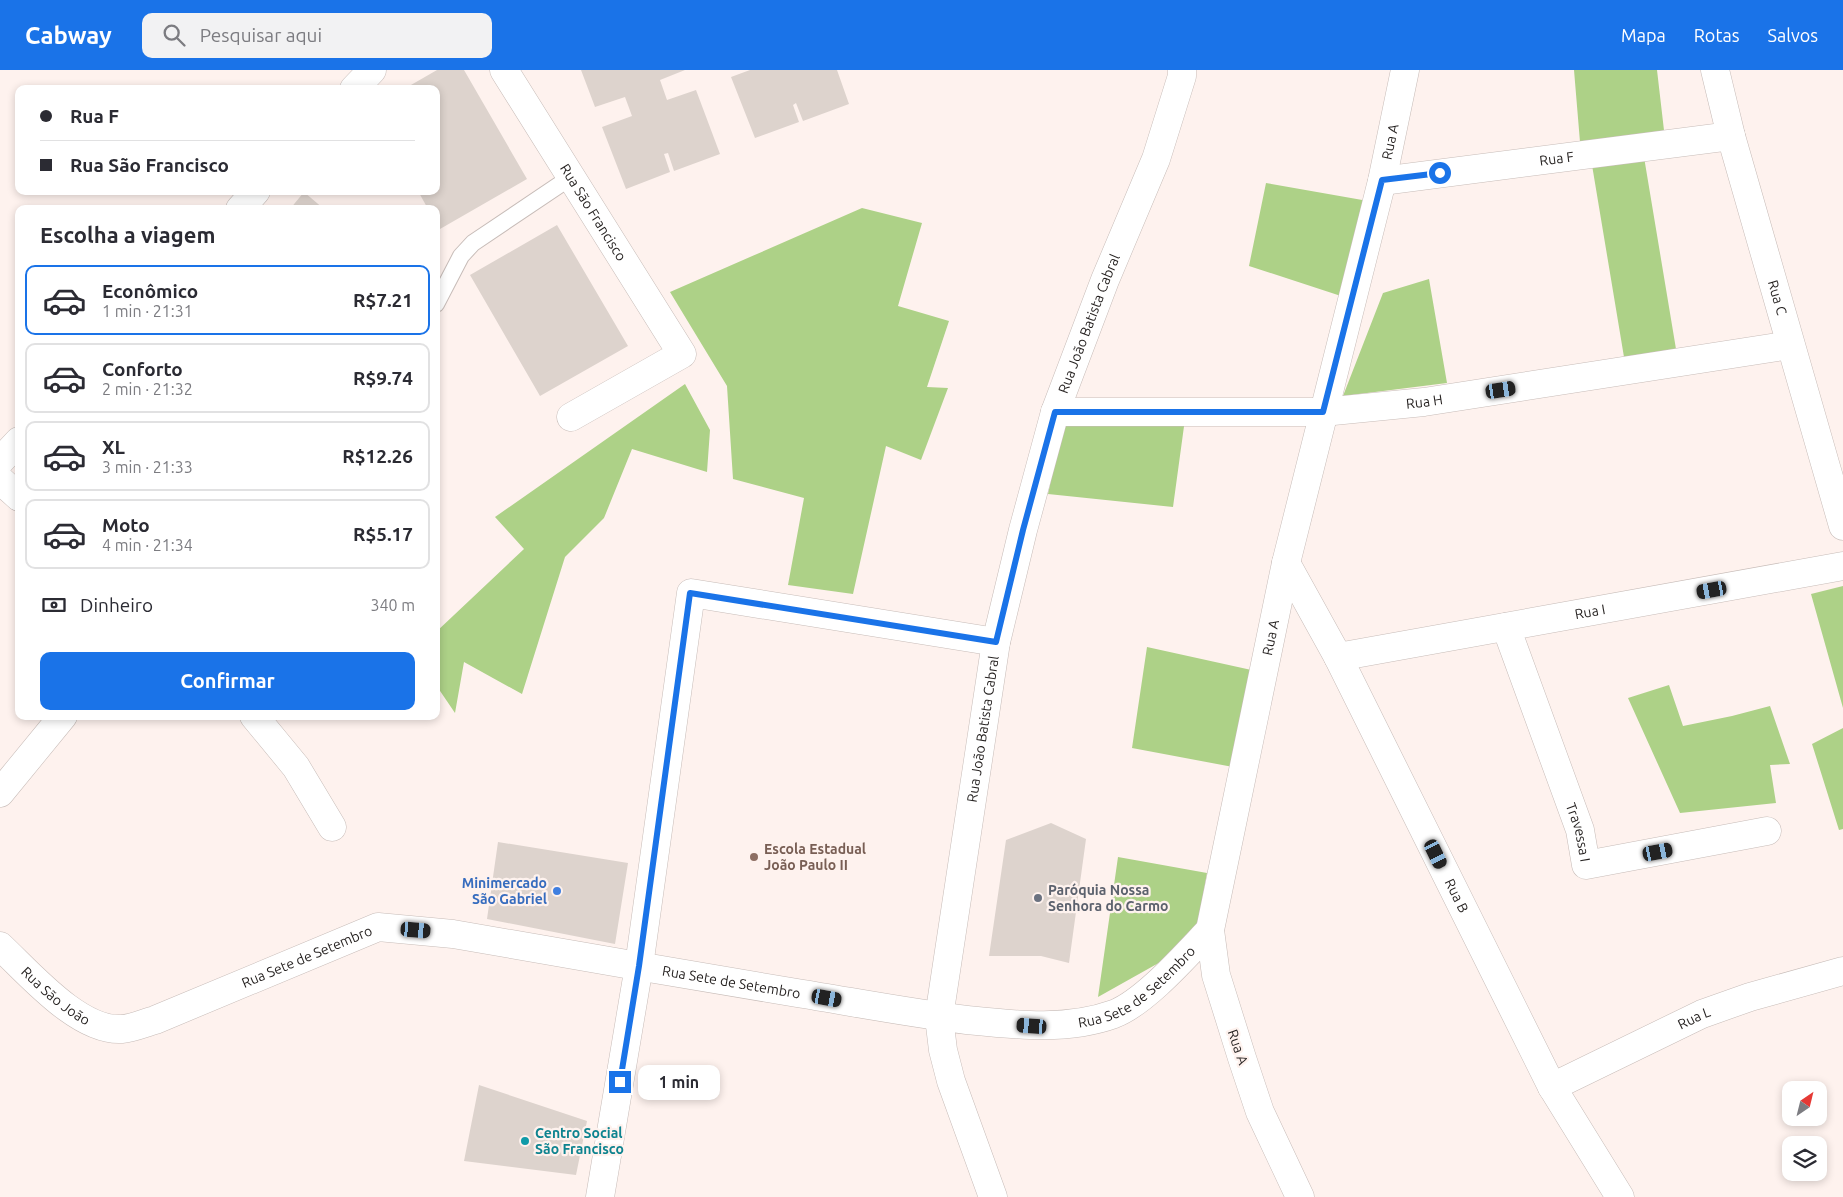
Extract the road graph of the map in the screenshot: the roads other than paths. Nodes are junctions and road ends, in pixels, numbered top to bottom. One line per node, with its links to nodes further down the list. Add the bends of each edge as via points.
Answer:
1 (372, 70): 6 (street)
2 (504, 70): 8 (street, Rua São Francisco)
3 (1182, 70): 14 (street, Rua João Batista Cabral, via 1156,159 1104,280)
4 (1405, 70): 9 (street, Rua A)
5 (1716, 70): 7 (street, Rua C)
6 (358, 85)
7 (1731, 136): 9 (street, Rua F); 13 (street, Rua C)
8 (571, 177): 12 (lane, via 473,243 461,256); 16 (street, Rua São Francisco, via 682,354)
9 (1382, 180): 15 (street, Rua A)
10 (252, 195): 11 (street)
11 (244, 205)
12 (440, 296)
13 (1790, 345): 15 (street, Rua H, via 1424,402); 21 (street, Rua C)
14 (1055, 412): 15 (street, Rua H); 25 (street, Rua João Batista Cabral)
15 (1323, 412): 22 (street, Rua A)
16 (571, 417)
17 (15, 445): 18 (street)
18 (0, 461)
19 (0, 480): 20 (street)
20 (15, 493)
21 (1843, 526)
22 (1286, 563): 26 (street, Rua B); 32 (street, Rua A)
23 (1843, 566): 24 (street, Rua I)
24 (1506, 627): 26 (street, Rua I); 31 (street, Travessa I, via 1580,830 1586,865)
25 (996, 642): 34 (street, via 690,593); 36 (street, Rua João Batista Cabral)
26 (1338, 657): 38 (street, Rua B)
27 (60, 720): 29 (street)
28 (257, 720): 30 (street, via 296,767)
29 (0, 793)
30 (332, 827)
31 (1767, 831)
32 (1210, 930): 36 (street, Rua Sete de Setembro, via 1130,1006 1113,1014 1066,1024 1032,1026); 41 (street, Rua A, via 1216,976 1260,1112)
33 (0, 946): 37 (street, Rua São João, via 75,1013 104,1027)
34 (639, 966): 36 (street, Rua Sete de Setembro); 37 (street, Rua Sete de Setembro, via 453,934 378,927 155,1020); 39 (street)
35 (1843, 971): 38 (street, Rua L, via 1702,1014)
36 (939, 1017): 40 (street, Rua João Batista Cabral, via 951,1081)
37 (121, 1029)
38 (1552, 1086): 42 (street, Rua B)
39 (600, 1197)
40 (993, 1197)
41 (1300, 1197)
42 (1620, 1197)

